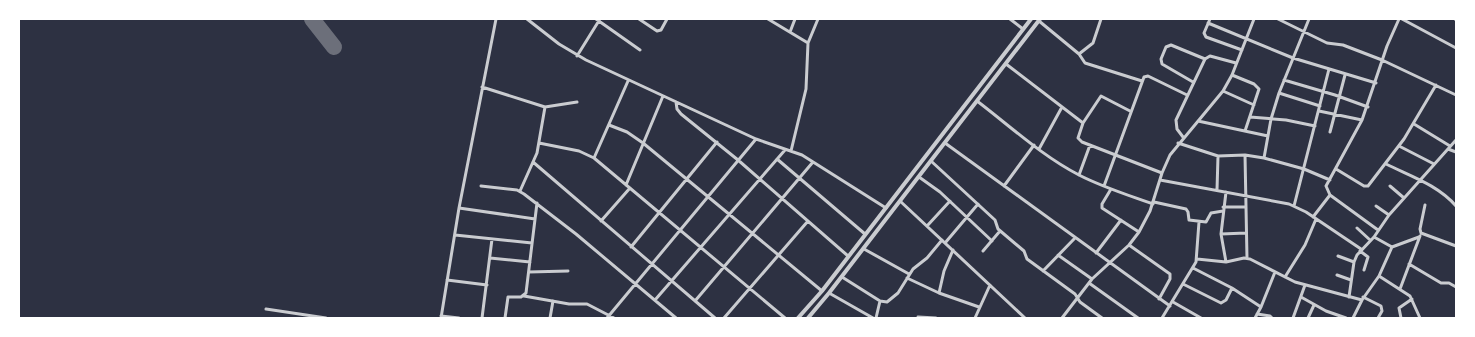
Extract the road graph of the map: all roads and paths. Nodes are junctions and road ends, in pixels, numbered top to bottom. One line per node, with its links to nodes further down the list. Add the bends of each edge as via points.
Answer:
1 (496, 19): 43 (street)
2 (527, 19): 28 (street)
3 (639, 19): 4 (street, via 657,31 661,30)
4 (667, 19)
5 (768, 19): 20 (street)
6 (795, 19): 20 (street)
7 (818, 19): 23 (street)
8 (1010, 19): 19 (street)
9 (1031, 19): 19 (street)
10 (1101, 19): 27 (street, via 1093,43)
11 (1254, 19): 22 (street)
12 (1278, 19): 21 (street)
13 (1310, 19): 21 (street)
14 (1399, 19): 31 (street)
15 (1402, 19): 24 (street)
16 (598, 20): 25 (street); 28 (street)
17 (1040, 20): 27 (street); 33 (street)
18 (1209, 21): 22 (street); 26 (street, via 1204,33 1206,37)
19 (1023, 29): 132 (street)
20 (790, 32): 23 (street)
21 (1304, 32): 29 (street); 31 (street, via 1327,43 1343,45)
22 (1246, 38): 26 (street); 29 (street)
23 (808, 43): 87 (street, via 806,89)
24 (1456, 48)
25 (640, 50)
26 (1242, 50): 32 (street)
27 (1079, 54): 39 (street, via 1088,64)
28 (577, 56): 38 (street)
29 (1293, 58): 34 (street); 37 (street)
30 (1205, 59): 32 (street, via 1210,56); 40 (street); 40 (street, via 1171,45 1166,47 1161,59 1162,64)
31 (1382, 60): 41 (street); 42 (street)
32 (1236, 63): 35 (street)
33 (1006, 64): 51 (street); 57 (street)
34 (1329, 69): 36 (street); 45 (street)
35 (1232, 75): 44 (street); 54 (street, via 1258,87)
36 (1346, 75): 41 (street); 50 (street)
37 (1284, 80): 45 (street); 46 (street)
38 (628, 81): 49 (street); 68 (street)
39 (1142, 81): 47 (street, via 1148,76); 60 (street)
40 (1194, 82): 47 (street)
41 (1376, 83): 58 (street)
42 (1436, 85): 48 (street); 67 (street)
43 (482, 87): 56 (street); 139 (street)
44 (1223, 91): 54 (street); 65 (street)
45 (1324, 91): 50 (street); 55 (street)
46 (1279, 93): 55 (street); 63 (street)
47 (1187, 95): 73 (street, via 1176,123 1177,130)
48 (1456, 95)
49 (663, 96): 53 (street); 78 (street)
50 (1338, 97): 58 (street); 61 (street)
51 (977, 101): 79 (street); 81 (street)
52 (577, 102): 56 (street)
53 (676, 102): 74 (street); 76 (street, via 681,114)
54 (1254, 104): 62 (street)
55 (1320, 106): 59 (street)
56 (545, 107): 77 (street)
57 (1062, 107): 66 (street); 85 (street)
58 (1368, 108): 64 (street)
59 (1319, 110): 61 (street); 69 (street)
60 (1130, 111): 66 (street, via 1101,96); 89 (street)
61 (1333, 113): 64 (street); 71 (street)
62 (1250, 117): 63 (street); 70 (street)
63 (1271, 119): 69 (street); 72 (street)
64 (1362, 120): 102 (street)
65 (1198, 121): 70 (street); 73 (street)
66 (1083, 123): 82 (street, via 1078,138)
67 (1414, 124): 83 (street); 84 (street)
68 (609, 125): 78 (street, via 627,132); 92 (street)
69 (1315, 126): 101 (street)
70 (1245, 131): 72 (street)
71 (1330, 132)
72 (1268, 136): 93 (street)
73 (1183, 137): 80 (street)
74 (756, 139): 86 (street); 95 (street)
75 (1456, 140): 84 (street)
76 (717, 142): 95 (street); 107 (street)
77 (539, 143): 92 (street, via 579,151); 97 (street)
78 (643, 143): 107 (street); 112 (street)
79 (944, 143): 96 (street); 114 (street)
80 (1178, 143): 91 (street); 103 (street)
81 (1034, 145): 85 (street); 114 (street)
82 (1090, 145): 89 (street); 104 (street)
83 (1399, 146): 99 (street); 100 (street)
84 (1449, 148): 88 (street); 100 (street)
85 (1039, 149): 104 (street)
86 (786, 150): 87 (street); 94 (street)
87 (791, 151): 98 (street)
88 (1456, 152)
89 (1116, 154): 103 (street); 115 (street)
90 (1245, 155): 91 (street); 93 (street); 122 (street)
91 (1218, 156): 119 (street)
92 (594, 158): 112 (street)
93 (1264, 158): 101 (street)
94 (777, 159): 106 (street); 108 (street)
95 (738, 160): 108 (street); 124 (street)
96 (931, 161): 105 (street); 131 (street)
97 (533, 162): 120 (street); 150 (street)
98 (813, 162): 106 (street); 132 (street)
99 (1386, 164): 102 (street, via 1367,187); 111 (street)
100 (1434, 164): 111 (street)
101 (1304, 169): 110 (street); 133 (street)
102 (1336, 169): 110 (street)
103 (1162, 172): 109 (street)
104 (1079, 175): 115 (street)
105 (919, 177): 127 (street); 128 (street)
106 (799, 178): 125 (street); 162 (street)
107 (687, 179): 124 (street); 142 (street)
108 (760, 179): 125 (street); 143 (street)
109 (1160, 180): 119 (street); 129 (street)
110 (1330, 180): 123 (street, via 1326,186)
111 (1419, 180): 126 (street); 136 (street, via 1440,191)
112 (626, 184): 117 (street)
113 (482, 186): 120 (street)
114 (1004, 186): 167 (street)
115 (1104, 186): 118 (street)
116 (1390, 186): 126 (street)
117 (630, 188): 142 (street); 150 (street)
118 (1110, 189): 129 (street); 149 (street, via 1102,206)
119 (1217, 190): 121 (street)
120 (520, 191): 130 (street)
121 (1226, 192): 122 (street); 137 (street)
122 (1245, 195): 133 (street); 138 (street)
123 (1330, 195): 145 (street); 156 (street)
124 (708, 196): 143 (street); 155 (street)
125 (782, 198): 151 (street); 159 (street)
126 (1404, 198): 144 (street)
127 (900, 201): 140 (street); 153 (street)
128 (950, 201): 146 (street); 153 (street)
129 (1153, 203): 152 (street, via 1186,209 1188,220); 158 (street)
130 (537, 204): 148 (street); 214 (street)
131 (978, 204): 146 (street); 157 (street, via 994,220)
132 (887, 206): 140 (street); 162 (street)
133 (1294, 206): 145 (street)
134 (1376, 206): 144 (street)
135 (1426, 206): 161 (street)
136 (1456, 206)
137 (1223, 207): 138 (street); 141 (street)
138 (1246, 207): 160 (street)
139 (459, 208): 148 (street); 164 (street)
140 (894, 210): 178 (street)
141 (1223, 211): 152 (street, via 1211,213 1206,222); 163 (street)
142 (659, 213): 155 (street); 175 (street)
143 (730, 214): 159 (street); 176 (street)
144 (1389, 215): 156 (street)
145 (1313, 216): 147 (street)
146 (967, 217): 170 (street); 171 (street)
147 (1316, 219): 180 (street); 207 (street, via 1305,245)
148 (535, 220): 172 (street)
149 (1121, 220): 158 (street); 182 (street)
150 (601, 221): 175 (street)
151 (808, 221): 183 (street); 185 (street)
152 (1199, 222): 189 (street)
153 (927, 226): 171 (street)
154 (1357, 228): 169 (street)
155 (680, 230): 176 (street); 193 (street)
156 (1378, 230): 165 (street)
157 (1000, 231): 170 (street); 200 (street, via 1024,251 1027,259)
158 (1139, 232): 173 (street)
159 (753, 233): 183 (street); 196 (street)
160 (1246, 233): 163 (street); 188 (street)
161 (1421, 233): 166 (street); 174 (street)
162 (865, 234): 185 (street)
163 (1221, 234): 191 (street)
164 (455, 235): 168 (street); 210 (street)
165 (1374, 237): 169 (street); 177 (street)
166 (1419, 237): 177 (street); 195 (street)
167 (1075, 238): 182 (street); 184 (street)
168 (492, 239): 172 (street); 187 (street)
169 (1370, 240): 180 (street)
170 (992, 241): 181 (street)
171 (943, 242): 179 (street); 203 (street)
172 (532, 243): 190 (street)
173 (1129, 245): 194 (street); 230 (street, via 1170,274 1170,279)
174 (1456, 246)
175 (631, 247): 193 (street)
176 (701, 247): 196 (street); 212 (street)
177 (1392, 247): 205 (street)
178 (864, 249): 203 (street); 206 (street)
179 (953, 250): 217 (street); 225 (street, via 944,271)
180 (1360, 250): 192 (street); 198 (street, via 1368,257)
181 (983, 251)
182 (1096, 253): 194 (street)
183 (779, 255): 220 (street); 223 (street)
184 (1058, 255): 200 (street); 209 (street)
185 (848, 256): 223 (street)
186 (1338, 256): 192 (street)
187 (490, 258): 190 (street); 216 (street)
188 (1247, 258): 191 (street); 202 (street)
189 (1197, 259): 191 (street); 197 (street)
190 (530, 262): 201 (street)
191 (1226, 262)
192 (1354, 262): 211 (street)
193 (652, 264): 212 (street); 214 (street)
194 (1109, 264): 209 (street); 230 (street)
195 (1409, 264): 219 (street, via 1441,283 1449,283); 222 (street)
196 (724, 267): 220 (street); 235 (street)
197 (1193, 268): 215 (street); 221 (street)
198 (1364, 270)
199 (568, 271): 201 (street)
200 (1044, 271): 228 (street)
201 (529, 272): 226 (street)
202 (1275, 272): 207 (street); 241 (street)
203 (909, 274): 208 (street)
204 (1338, 275): 211 (street)
205 (1379, 276): 222 (street); 231 (street)
206 (842, 277): 224 (street); 236 (street)
207 (1285, 277): 218 (street)
208 (907, 278): 225 (street); 236 (street, via 890,301)
209 (1092, 279): 213 (street)
210 (447, 280): 216 (street); 245 (street)
211 (1351, 280): 227 (street)
212 (672, 281): 233 (street); 235 (street)
213 (1089, 283): 228 (street); 265 (street)
214 (636, 284): 233 (street); 244 (street)
215 (1183, 284): 221 (street, via 1221,303 1226,300); 237 (street)
216 (487, 285): 249 (street)
217 (990, 285): 240 (street); 262 (street)
218 (1305, 285): 227 (street); 229 (street)
219 (1456, 287)
220 (750, 288): 255 (street); 256 (street)
221 (1232, 288): 241 (street)
222 (1400, 289): 232 (street)
223 (822, 291): 257 (street)
224 (830, 293): 258 (street); 259 (street)
225 (939, 293): 240 (street)
226 (524, 296): 234 (street); 250 (street, via 508,297)
227 (1349, 297): 231 (street)
228 (1078, 298): 263 (street); 264 (street)
229 (1301, 298): 238 (street); 270 (street)
230 (1159, 299): 239 (street)
231 (1363, 299): 273 (street); 274 (street, via 1381,306 1382,311)
232 (1412, 299): 275 (street, via 1399,308); 276 (street)
233 (655, 300): 253 (street)
234 (553, 301): 244 (street, via 587,304); 251 (street)
235 (695, 301): 254 (street)
236 (880, 301): 259 (street)
237 (1172, 302): 239 (street); 267 (street)
238 (1314, 305): 271 (street); 272 (street)
239 (1170, 306): 266 (street)
240 (979, 307): 261 (street)
241 (1261, 308): 243 (street)
242 (266, 309): 247 (street)
243 (1257, 314): 268 (street); 269 (street)
244 (608, 316): 252 (street)
245 (441, 317): 248 (street)
246 (918, 317): 260 (street)
247 (326, 318)
248 (459, 318)
249 (482, 318)
250 (505, 318)
251 (550, 318)
252 (614, 318)
253 (676, 318)
254 (715, 318)
255 (724, 318)
256 (785, 318)
257 (798, 318)
258 (808, 318)
259 (875, 318)
260 (936, 318)
261 (975, 318)
262 (1025, 318)
263 (1063, 318)
264 (1102, 318)
265 (1138, 318)
266 (1162, 318)
267 (1201, 318)
268 (1255, 318)
269 (1272, 318)
270 (1294, 318)
271 (1308, 318)
272 (1346, 318)
273 (1353, 318)
274 (1378, 318)
275 (1400, 318)
276 (1420, 318)

